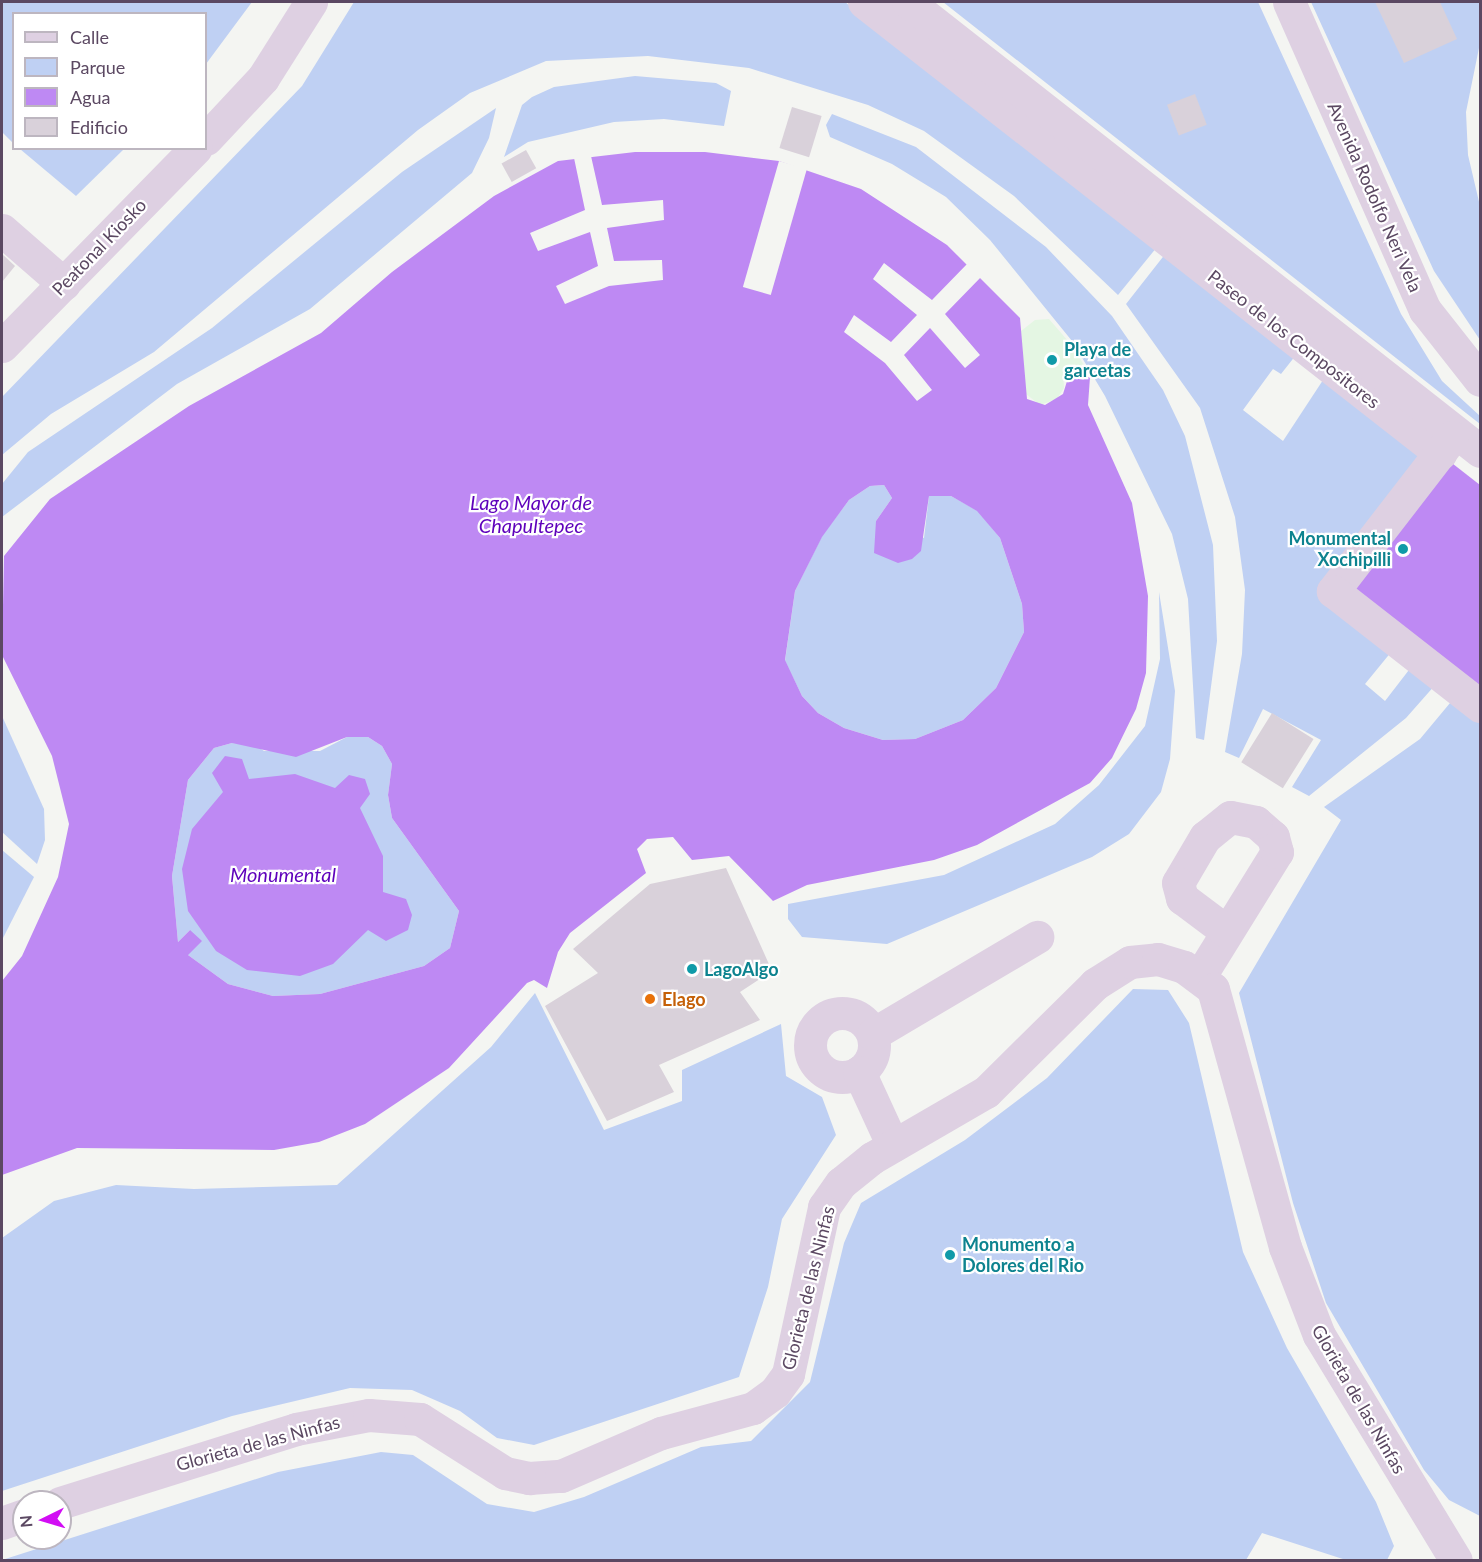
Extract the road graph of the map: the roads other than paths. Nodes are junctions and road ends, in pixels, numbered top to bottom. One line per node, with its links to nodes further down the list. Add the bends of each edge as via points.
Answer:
1 (311, 2): 5 (street, via 263,78)
2 (864, 2): 11 (street, Paseo de los Compositores)
3 (908, 2): 11 (street, Paseo de los Compositores)
4 (1288, 2): 10 (street, Avenida Rodolfo Neri Vela, via 1425,310)
5 (207, 138)
6 (194, 150): 8 (street, Peatonal Kiosko)
7 (2, 230): 8 (street)
8 (64, 284): 9 (street, Peatonal Kiosko)
9 (2, 346)
10 (1480, 380)
11 (1459, 445): 12 (street, via 1333,591)
12 (1480, 706)
13 (1226, 931): 15 (street)
14 (1037, 937): 16 (street)
15 (1200, 976): 18 (street, Glorieta de las Ninfas, via 1158,959 1130,962 1095,984 986,1092); 21 (street, Glorieta de las Ninfas, via 1213,989 1228,1034 1285,1247 1319,1335)
16 (873, 1034): 17 (street, via 874,1055); 17 (street, via 864,1020 844,1013 825,1018 809,1041 812,1059 825,1073)
17 (859, 1072): 18 (street)
18 (893, 1146): 19 (street, Glorieta de las Ninfas, via 841,1183 825,1207 788,1374 775,1392 753,1408 661,1433 561,1476 529,1478 505,1473 420,1419 369,1415 296,1430)
19 (72, 1499)
20 (1480, 1558): 22 (street)
21 (1456, 1560)
22 (1468, 1560)

